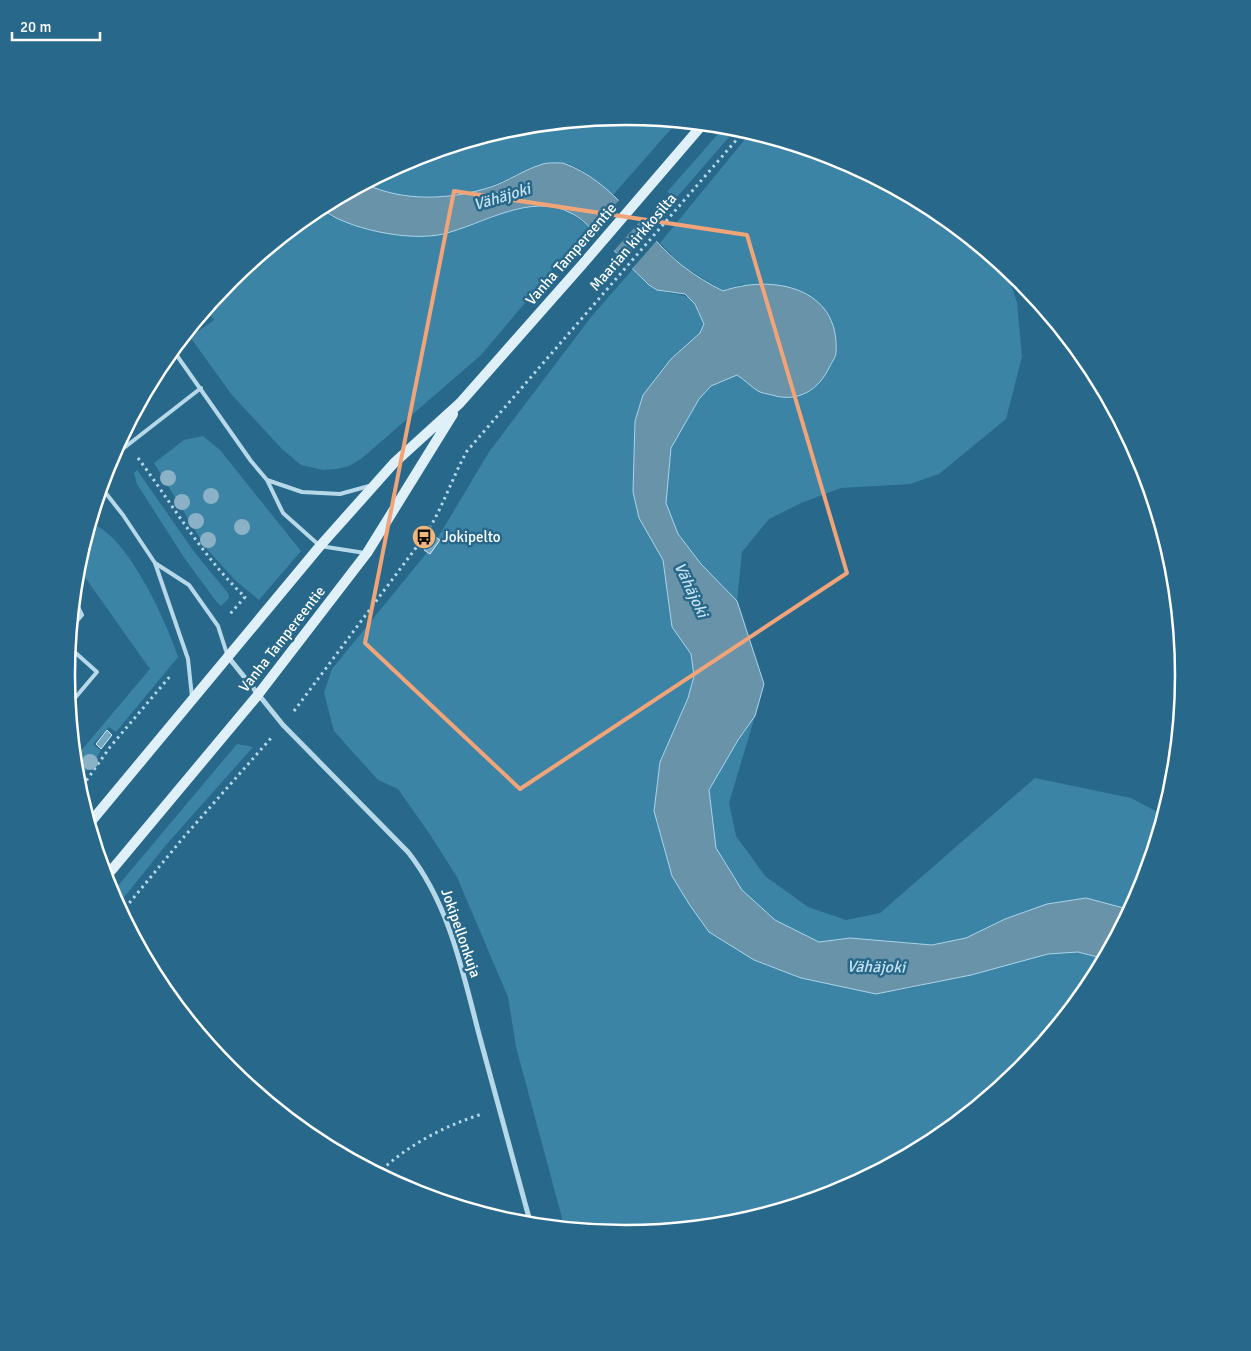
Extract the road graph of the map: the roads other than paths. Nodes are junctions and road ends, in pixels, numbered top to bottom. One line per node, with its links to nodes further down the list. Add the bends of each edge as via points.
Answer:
1 (698, 130): 4 (main road, Vanha Tampereentie)
2 (178, 356): 3 (lane)
3 (201, 388): 5 (lane); 6 (lane)
4 (460, 403): 7 (main road, Vanha Tampereentie); 10 (main road, Vanha Tampereentie)
5 (125, 447)
6 (267, 480): 7 (lane, via 302,492 340,494); 9 (lane, via 282,513)
7 (374, 484): 9 (main road, Vanha Tampereentie)
8 (106, 493): 11 (lane)
9 (320, 546): 10 (lane); 13 (main road, Vanha Tampereentie)
10 (367, 553): 14 (main road, Vanha Tampereentie)
11 (155, 563): 13 (lane, via 188,585 218,626); 16 (lane, via 188,659)
12 (76, 653): 15 (lane, via 97,672)
13 (229, 658): 14 (street, Jokipellonkuja); 16 (main road, Vanha Tampereentie)
14 (257, 696): 18 (main road, Vanha Tampereentie); 19 (street, Jokipellonkuja, via 408,852 436,893 458,958)
15 (76, 697)
16 (192, 701): 17 (main road, Vanha Tampereentie)
17 (94, 818)
18 (111, 871)
19 (529, 1217)

